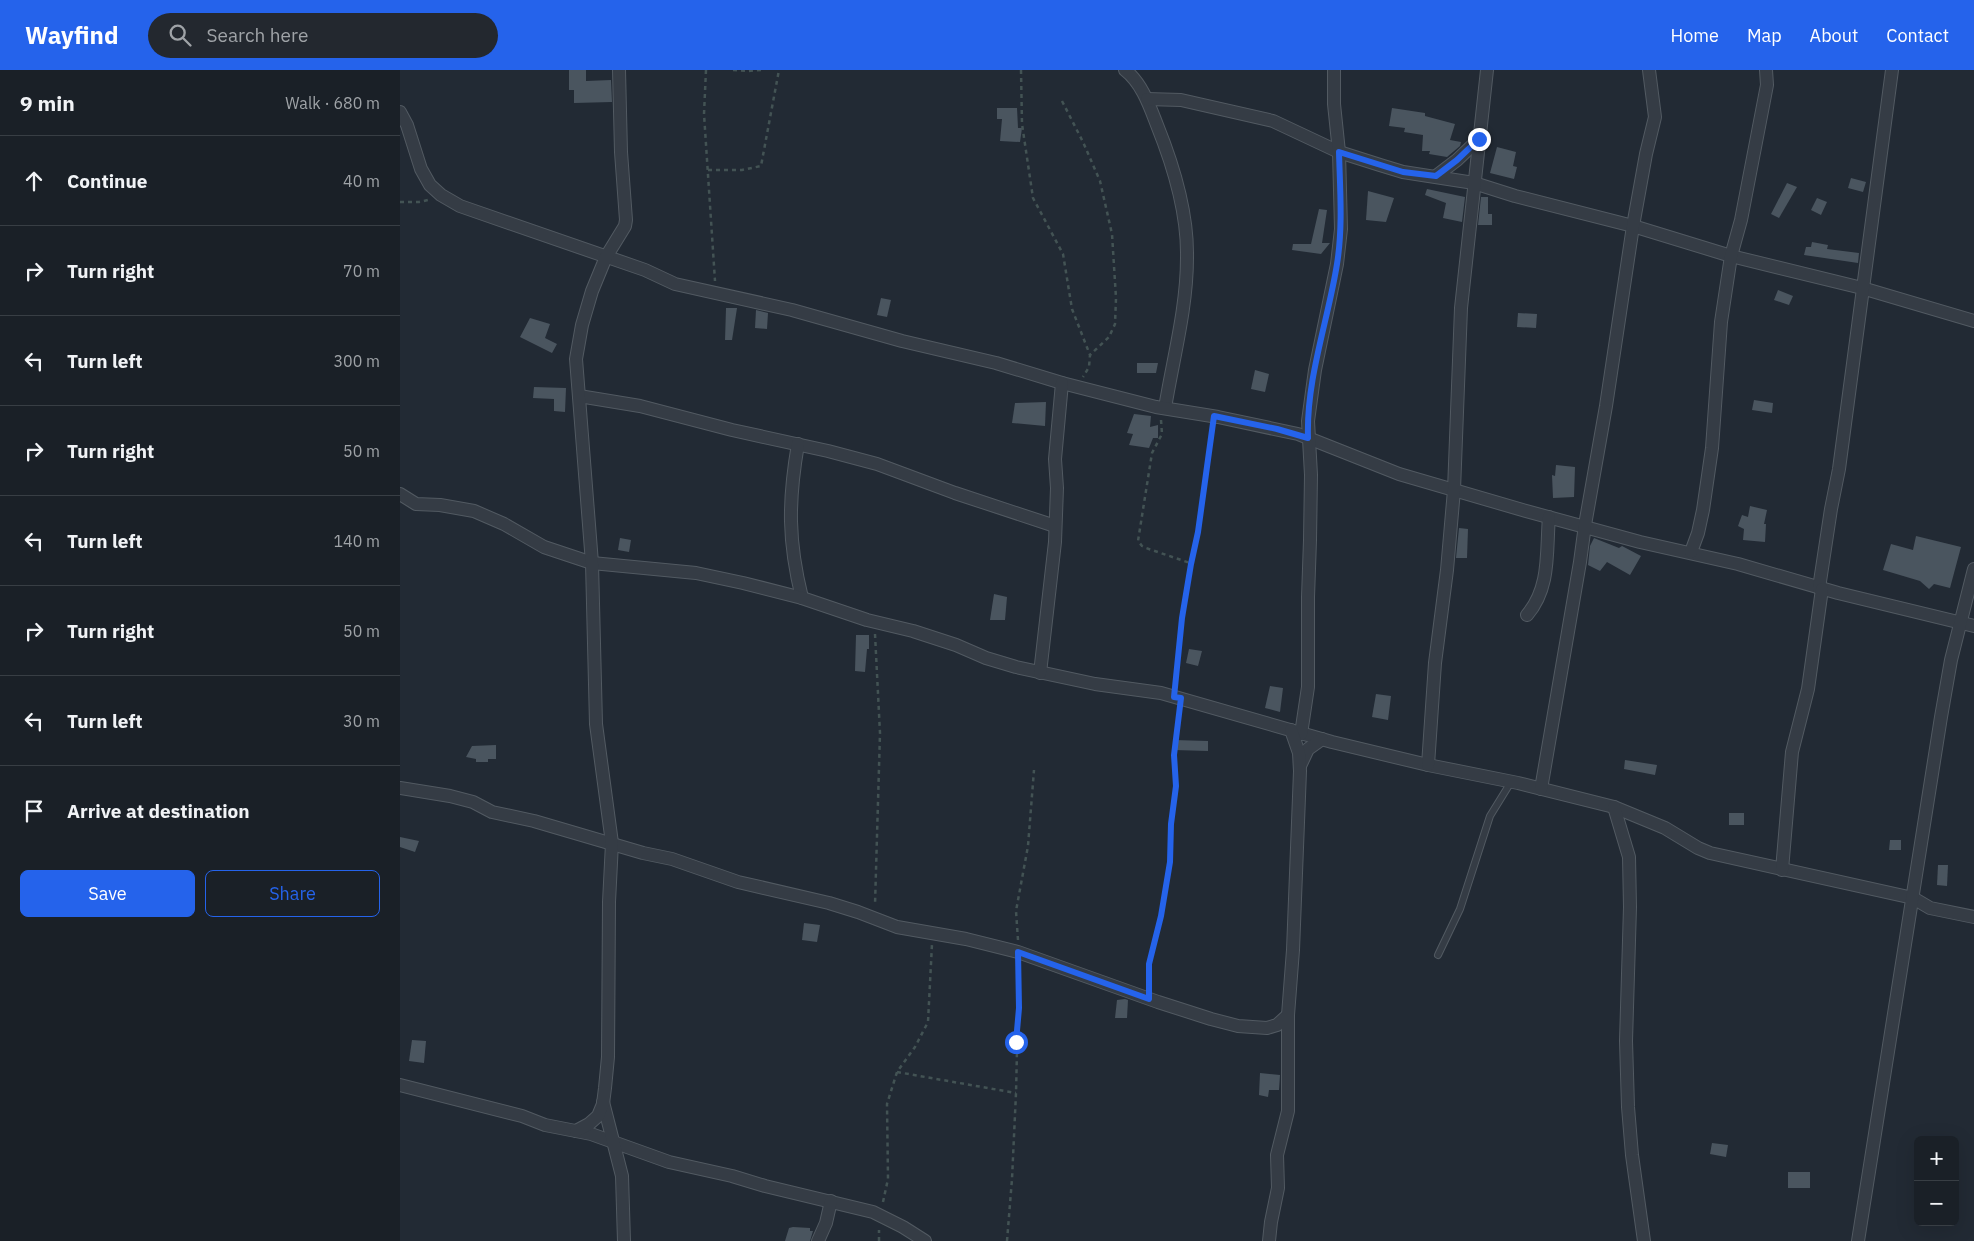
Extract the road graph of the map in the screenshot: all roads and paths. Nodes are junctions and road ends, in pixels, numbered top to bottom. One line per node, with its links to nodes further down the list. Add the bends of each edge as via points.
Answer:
1 (619, 70): 25 (street, via 626,220)
2 (706, 70): 18 (path, via 704,114)
3 (732, 70): 4 (path)
4 (761, 70)
5 (779, 70): 18 (path, via 761,166 742,170)
6 (1021, 70): 29 (path, via 1022,124 1033,198 1063,254 1072,309)
7 (1125, 70): 13 (street)
8 (1334, 70): 17 (street)
9 (1487, 70): 16 (street)
10 (1649, 70): 23 (street, via 1655,117)
11 (1766, 70): 24 (street, via 1767,85)
12 (1892, 70): 26 (street)
13 (1146, 99): 17 (street, via 1181,100 1273,121); 33 (street, via 1174,173 1188,257 1185,296)
14 (1062, 101): 29 (path, via 1100,182 1112,234 1115,324 1109,337)
15 (400, 112): 21 (street, via 421,169 430,185)
16 (1479, 139): 19 (street); 20 (street)
17 (1339, 152): 19 (street, via 1403,172); 35 (street, via 1341,229 1309,402)
18 (708, 170): 27 (path)
19 (1436, 176): 20 (street)
20 (1474, 184): 23 (street); 37 (street, via 1461,308)
21 (441, 195): 22 (path, via 419,202); 25 (street, via 460,206)
22 (400, 202)
23 (1633, 226): 24 (street); 41 (street)
24 (1731, 256): 26 (street); 42 (street, via 1721,322 1712,448 1703,510)
25 (606, 257): 27 (street, via 675,284); 32 (street, via 582,325 576,359)
26 (1862, 288): 28 (street); 46 (street)
27 (716, 294): 30 (street, via 792,310)
28 (1974, 321)
29 (1090, 356): 31 (path, via 1089,367)
30 (1062, 383): 31 (street); 40 (street, via 1055,460)
31 (1078, 387): 33 (street)
32 (579, 396): 36 (street, via 640,406); 43 (street)
33 (1160, 408): 34 (street); 44 (path, via 1162,430 1152,453 1138,540 1146,548)
34 (1214, 416): 35 (street); 44 (path)
35 (1308, 438): 37 (street, via 1399,474); 54 (street, via 1311,474 1309,678)
36 (798, 444): 40 (street, via 877,464); 47 (street, via 792,481 791,538)
37 (1454, 490): 39 (street); 56 (street, via 1435,663)
38 (400, 494): 43 (street, via 414,503 474,511 544,547)
39 (1549, 517): 41 (street); 48 (street, via 1547,566 1537,604)
40 (1055, 526): 52 (street)
41 (1585, 526): 42 (street); 61 (street)
42 (1691, 552): 46 (street)
43 (592, 563): 47 (street, via 696,574); 63 (street, via 596,724)
44 (1191, 564): 53 (path, via 1177,662)
45 (1974, 569): 50 (street)
46 (1820, 589): 50 (street); 64 (street, via 1808,689 1792,752)
47 (802, 598): 49 (street)
48 (1527, 615)
49 (874, 622): 52 (street, via 913,631 986,658); 67 (path, via 880,733)
50 (1961, 623): 51 (street); 65 (street, via 1941,717)
51 (1974, 626)
52 (1040, 673): 53 (street)
53 (1177, 698): 54 (street); 71 (path, via 1176,786 1170,830 1170,862 1149,964)
54 (1296, 732): 55 (street); 57 (street)
55 (1322, 739): 56 (street); 57 (street, via 1308,749)
56 (1428, 765): 59 (street)
57 (1300, 766): 72 (street)
58 (1034, 770): 69 (path, via 1028,846 1016,911)
59 (1511, 782): 61 (street); 70 (lane, via 1490,816 1460,909)
60 (400, 788): 63 (street, via 450,796 473,802 492,812)
61 (1541, 789): 62 (street)
62 (1614, 807): 64 (street, via 1665,828 1710,853); 86 (street, via 1629,857 1628,1107)
63 (612, 843): 67 (street, via 738,882 830,903); 76 (street, via 608,1057)
64 (1782, 870): 65 (street)
65 (1913, 898): 66 (street, via 1930,908); 87 (street)
66 (1974, 917)
67 (875, 919): 68 (street)
68 (932, 934): 69 (street); 73 (path, via 928,1022)
69 (1018, 952): 71 (street); 75 (path)
70 (1438, 955)
71 (1149, 999): 72 (street, via 1246,1027 1267,1028 1277,1025)
72 (1288, 1015): 85 (street, via 1288,1111 1277,1155 1278,1188)
73 (897, 1072): 75 (path); 80 (path, via 887,1104 888,1179)
74 (400, 1085): 77 (street)
75 (1016, 1093): 84 (path)
76 (603, 1102): 77 (street, via 598,1116); 78 (street)
77 (576, 1131): 78 (street)
78 (612, 1141): 79 (street, via 669,1162); 81 (street, via 622,1176)
79 (831, 1201): 80 (street); 82 (street)
80 (880, 1216): 83 (street)
81 (624, 1241)
82 (818, 1241)
83 (925, 1241)
84 (1008, 1241)
85 (1269, 1241)
86 (1644, 1241)
87 (1858, 1241)

